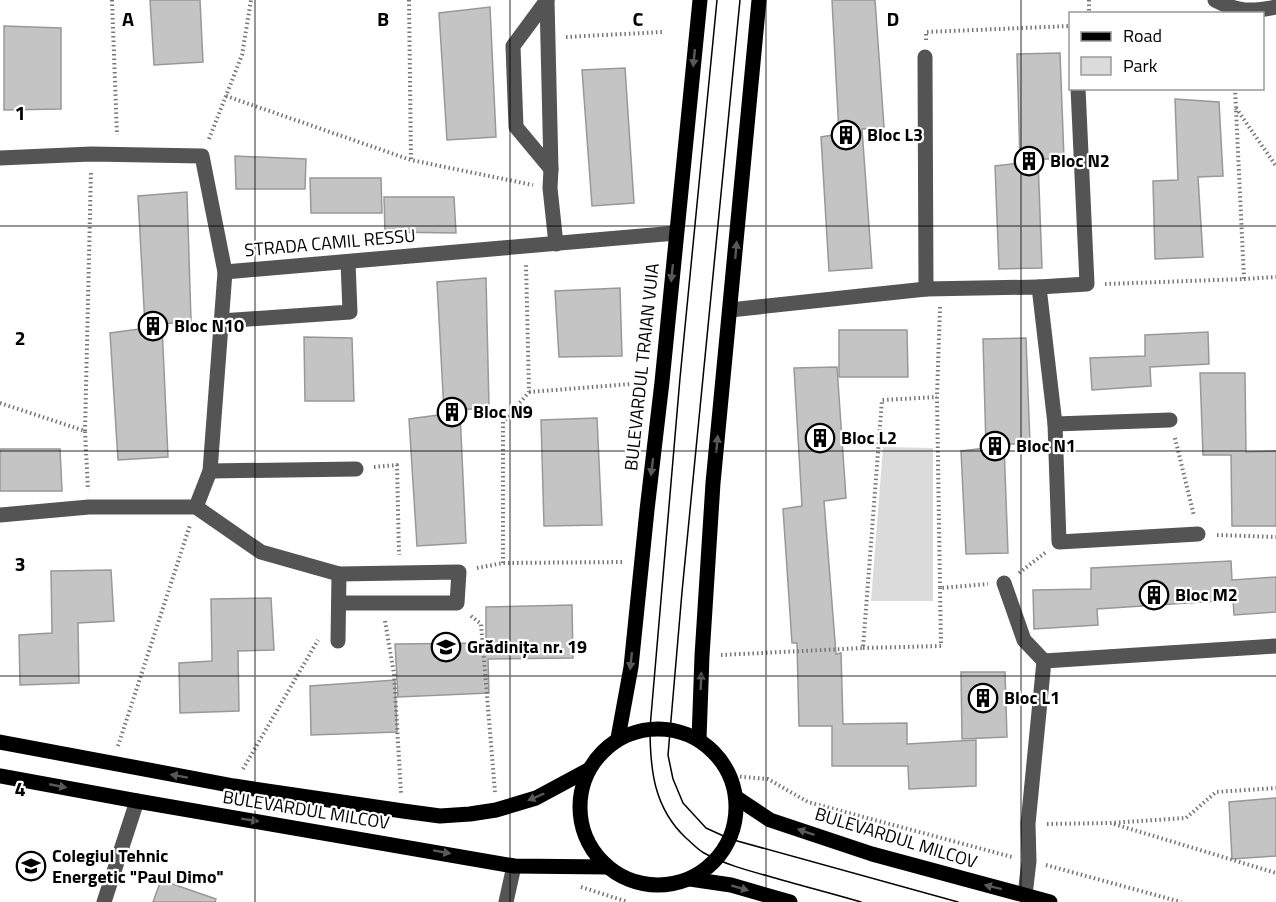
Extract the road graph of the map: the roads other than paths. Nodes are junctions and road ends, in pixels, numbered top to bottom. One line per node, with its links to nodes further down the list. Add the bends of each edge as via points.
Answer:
1 (547, 0): 9 (street); 9 (street, via 513,46 516,127)
2 (700, 0): 10 (main road, BULEVARDUL TRAIAN VUIA, one-way to 10)
3 (759, 0): 16 (main road, one-way to 3)
4 (1215, 0): 5 (street, via 1234,9 1257,11)
5 (1276, 7)
6 (925, 57): 15 (street)
7 (1078, 90): 14 (street, via 1087,284)
8 (0, 158): 13 (street, via 91,154 202,156)
9 (551, 169): 11 (street)
10 (676, 233): 11 (street, STRADA CAMIL RESSU); 31 (main road, BULEVARDUL TRAIAN VUIA, one-way to 31, via 631,667)
11 (556, 244): 12 (street, STRADA CAMIL RESSU)
12 (348, 262): 13 (street, STRADA CAMIL RESSU); 17 (street, via 350,312)
13 (225, 272): 17 (street, STRADA CAMIL RESSU)
14 (1039, 288): 15 (street); 19 (street)
15 (933, 289): 16 (street)
16 (730, 310): 32 (main road, one-way to 16, via 713,483)
17 (221, 321): 21 (street, STRADA CAMIL RESSU)
18 (1170, 420): 19 (street)
19 (1055, 424): 24 (street, via 1059,542)
20 (356, 468): 21 (street)
21 (210, 471): 22 (street, STRADA CAMIL RESSU)
22 (196, 507): 23 (street, via 89,507); 25 (street, via 261,552)
23 (0, 515)
24 (1198, 534)
25 (339, 574): 27 (street); 27 (street, via 459,572 457,603)
26 (1004, 583): 30 (street, via 1024,640)
27 (339, 603): 28 (street)
28 (338, 641)
29 (1276, 646): 30 (street)
30 (1044, 661): 41 (street)
31 (618, 738): 32 (main road, via 650,728 671,729); 34 (main road)
32 (699, 739): 36 (main road, via 718,755 731,776)
33 (0, 742): 34 (main road, BULEVARDUL MILCOV, one-way to 33, via 536,798 496,810 440,816 234,786)
34 (588, 770): 39 (main road, via 580,795 580,822 590,847)
35 (0, 776): 37 (main road, BULEVARDUL MILCOV, one-way to 37)
36 (737, 798): 40 (main road, via 730,839 716,860); 41 (main road, BULEVARDUL MILCOV, one-way to 36, via 883,857 770,820)
37 (137, 801): 38 (main road, BULEVARDUL MILCOV, one-way to 38); 42 (street)
38 (514, 866): 39 (main road, BULEVARDUL MILCOV); 43 (street)
39 (607, 867): 40 (main road, via 626,879 647,885 669,885)
40 (690, 879): 44 (main road, one-way to 44, via 731,885)
41 (1025, 895): 45 (main road, BULEVARDUL MILCOV)
42 (104, 902)
43 (506, 902)
44 (790, 902)
45 (1050, 902)

